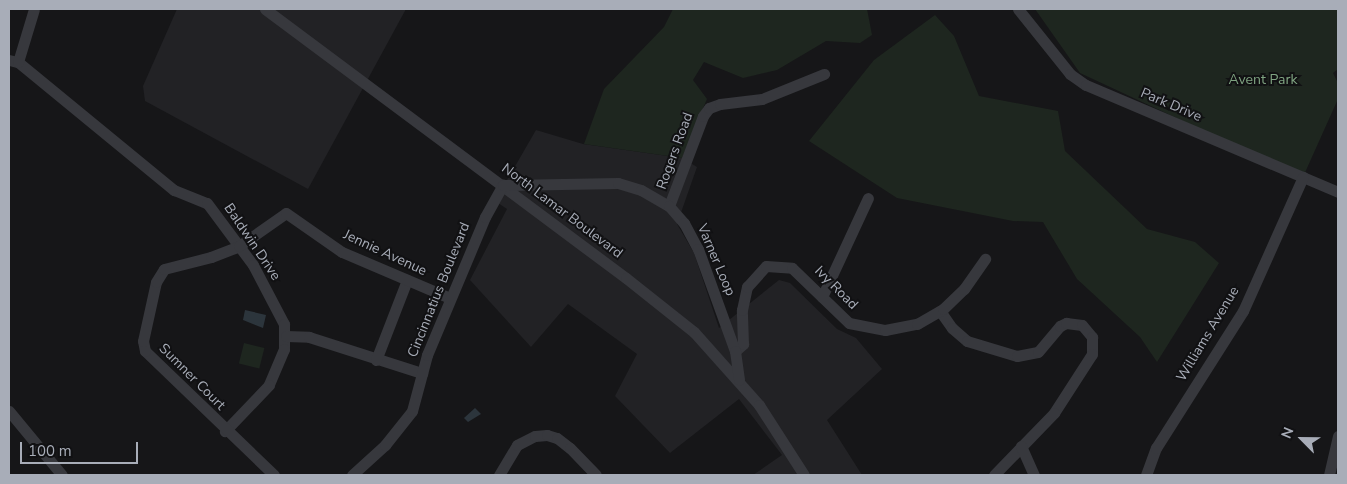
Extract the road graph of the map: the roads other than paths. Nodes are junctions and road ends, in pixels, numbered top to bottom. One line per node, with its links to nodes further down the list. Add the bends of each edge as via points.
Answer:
1 (34, 9): 4 (street)
2 (265, 9): 7 (street, North Lamar Boulevard)
3 (1018, 9): 6 (street, Park Drive, via 1070,74 1086,86)
4 (14, 61): 12 (street, Baldwin Drive, via 174,190 207,203)
5 (824, 74): 10 (street, Rogers Road, via 762,99 709,108 703,116)
6 (1303, 177): 8 (street, Park Drive); 35 (street, Williams Avenue, via 1243,311 1156,448)
7 (502, 185): 10 (street, Varner Loop, via 618,183 641,190); 16 (street, Cincinnatius Boulevard, via 484,218); 22 (street, North Lamar Boulevard, via 687,326)
8 (1338, 192)
9 (868, 198): 15 (street)
10 (670, 206): 19 (street, Varner Loop, via 698,249)
11 (286, 213): 12 (street, Sumner Court); 14 (street, Jennie Avenue, via 342,252)
12 (239, 246): 18 (street, Baldwin Drive, via 278,309); 24 (street, Sumner Court, via 212,257 164,269 156,282 142,341 145,351)
13 (985, 259): 17 (street, Ivy Road, via 964,288)
14 (407, 280): 16 (street, Jennie Avenue); 20 (street)
15 (822, 297): 17 (street, Ivy Road, via 849,323 872,330 896,330 917,324); 19 (street, Ivy Road, via 792,268 784,264 766,266 752,279 746,292 742,310 743,344)
16 (450, 298): 21 (street, Cincinnatius Boulevard)
17 (940, 311): 26 (street, via 967,341 1017,356 1038,352 1066,323 1082,325 1092,337 1092,354 1081,374 1054,413)
18 (286, 336): 20 (street, via 309,337); 24 (street, via 273,378)
19 (735, 351): 22 (street, Varner Loop)
20 (376, 360): 21 (street)
21 (422, 373): 29 (street, Cincinnatius Boulevard, via 412,411 385,445)
22 (739, 380): 32 (street, North Lamar Boulevard)
23 (9, 411): 27 (street)
24 (225, 431): 28 (street, Sumner Court)
25 (1338, 436): 36 (street)
26 (1021, 446): 33 (street); 34 (street)
27 (62, 475)
28 (274, 475)
29 (352, 475)
30 (499, 475): 31 (street, via 517,445 535,436 547,435 570,448)
31 (596, 475)
32 (804, 475)
33 (994, 475)
34 (1034, 475)
35 (1146, 475)
36 (1329, 475)

